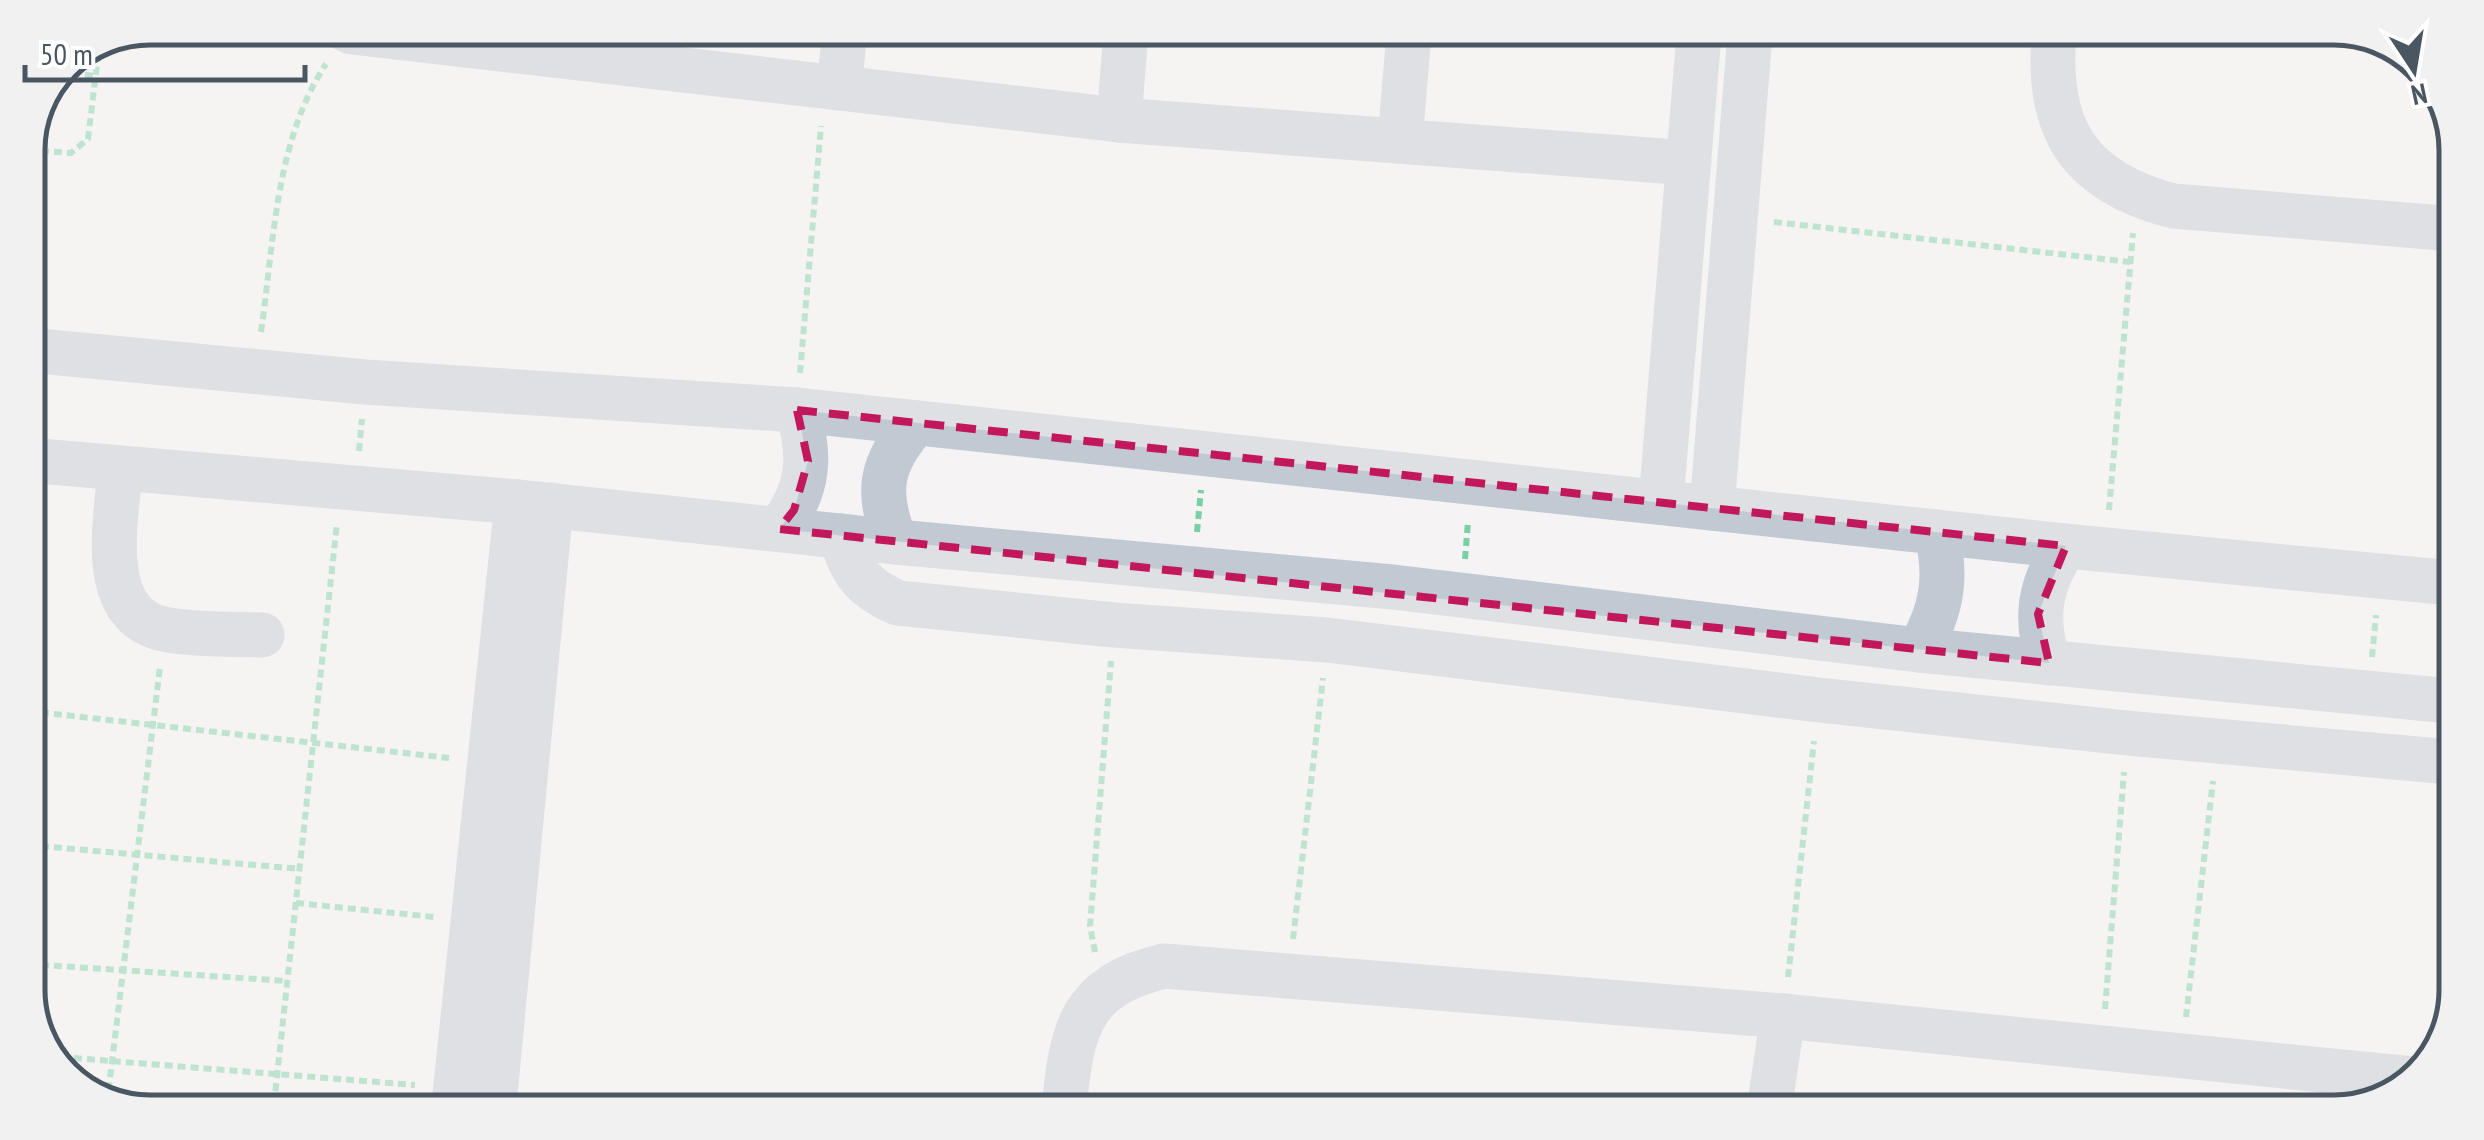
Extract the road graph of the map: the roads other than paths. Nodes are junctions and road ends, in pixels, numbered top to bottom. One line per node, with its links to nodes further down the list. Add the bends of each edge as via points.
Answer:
1 (577, 45): 8 (street)
2 (842, 45): 8 (street)
3 (1125, 45): 9 (street)
4 (1409, 45): 10 (street)
5 (1698, 45): 11 (street)
6 (1749, 45): 20 (street)
7 (2053, 45): 12 (street, via 2057,112 2076,149 2104,179 2136,197 2172,206)
8 (832, 87): 9 (street)
9 (1119, 120): 10 (street)
10 (1400, 140): 11 (street)
11 (1688, 163): 18 (street)
12 (2439, 228)
13 (45, 352): 14 (street, via 365,382)
14 (796, 410): 15 (street); 21 (street, via 808,460 794,510)
15 (916, 423): 18 (street); 24 (street, via 886,466 882,492)
16 (45, 461): 17 (street)
17 (120, 468): 19 (street); 27 (street, via 114,572 130,608 164,630)
18 (1660, 502): 20 (street)
19 (534, 503): 21 (street); 32 (street); 32 (street, via 488,762)
20 (1712, 508): 22 (street)
21 (779, 529): 23 (street)
22 (1936, 532): 25 (street); 28 (street, via 1944,581)
23 (842, 536): 24 (street); 31 (street, via 859,579 898,603 1327,640 1818,700)
24 (896, 542): 28 (street, via 1462,595)
25 (2086, 548): 26 (street); 29 (street, via 2052,566 2042,590 2038,614)
26 (2439, 582)
27 (262, 636)
28 (1919, 650): 29 (street)
29 (2050, 663): 30 (street)
30 (2439, 699)
31 (2439, 761)
32 (499, 837): 35 (street, via 472,922); 36 (street)
33 (1784, 1016): 34 (street); 37 (street, via 1164,966 1135,972 1089,1008 1075,1033); 38 (street)
34 (2392, 1077)
35 (468, 1095)
36 (468, 1095)
37 (1066, 1095)
38 (1771, 1095)

